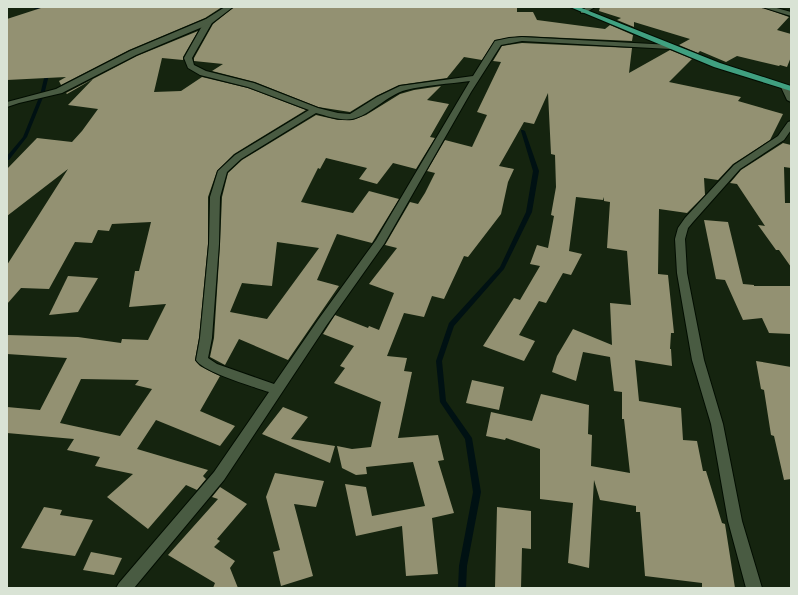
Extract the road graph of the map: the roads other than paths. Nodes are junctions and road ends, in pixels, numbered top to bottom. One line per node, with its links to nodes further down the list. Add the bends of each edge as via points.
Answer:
1 (230, 7): 7 (street)
2 (573, 7): 5 (highway)
3 (592, 7): 5 (street)
4 (765, 7): 6 (street)
5 (583, 12): 8 (highway)
6 (791, 14)
7 (209, 21): 12 (street, via 139,50 59,91); 13 (street, via 188,58 191,66 203,73 257,87)
8 (671, 47): 9 (street, via 509,40 498,43); 10 (highway)
9 (476, 78): 13 (street, via 403,88 380,98 351,116 338,116); 15 (street, via 380,242)
10 (788, 88): 11 (street)
11 (791, 100)
12 (7, 104)
13 (315, 110): 15 (street, via 238,157 223,171 215,197 214,244 202,360 213,367)
14 (791, 124): 17 (street, via 781,138 737,167 689,220 680,239 682,273 698,360 717,424 735,521)
15 (276, 390): 16 (street, via 219,476)
16 (124, 588)
17 (754, 588)

